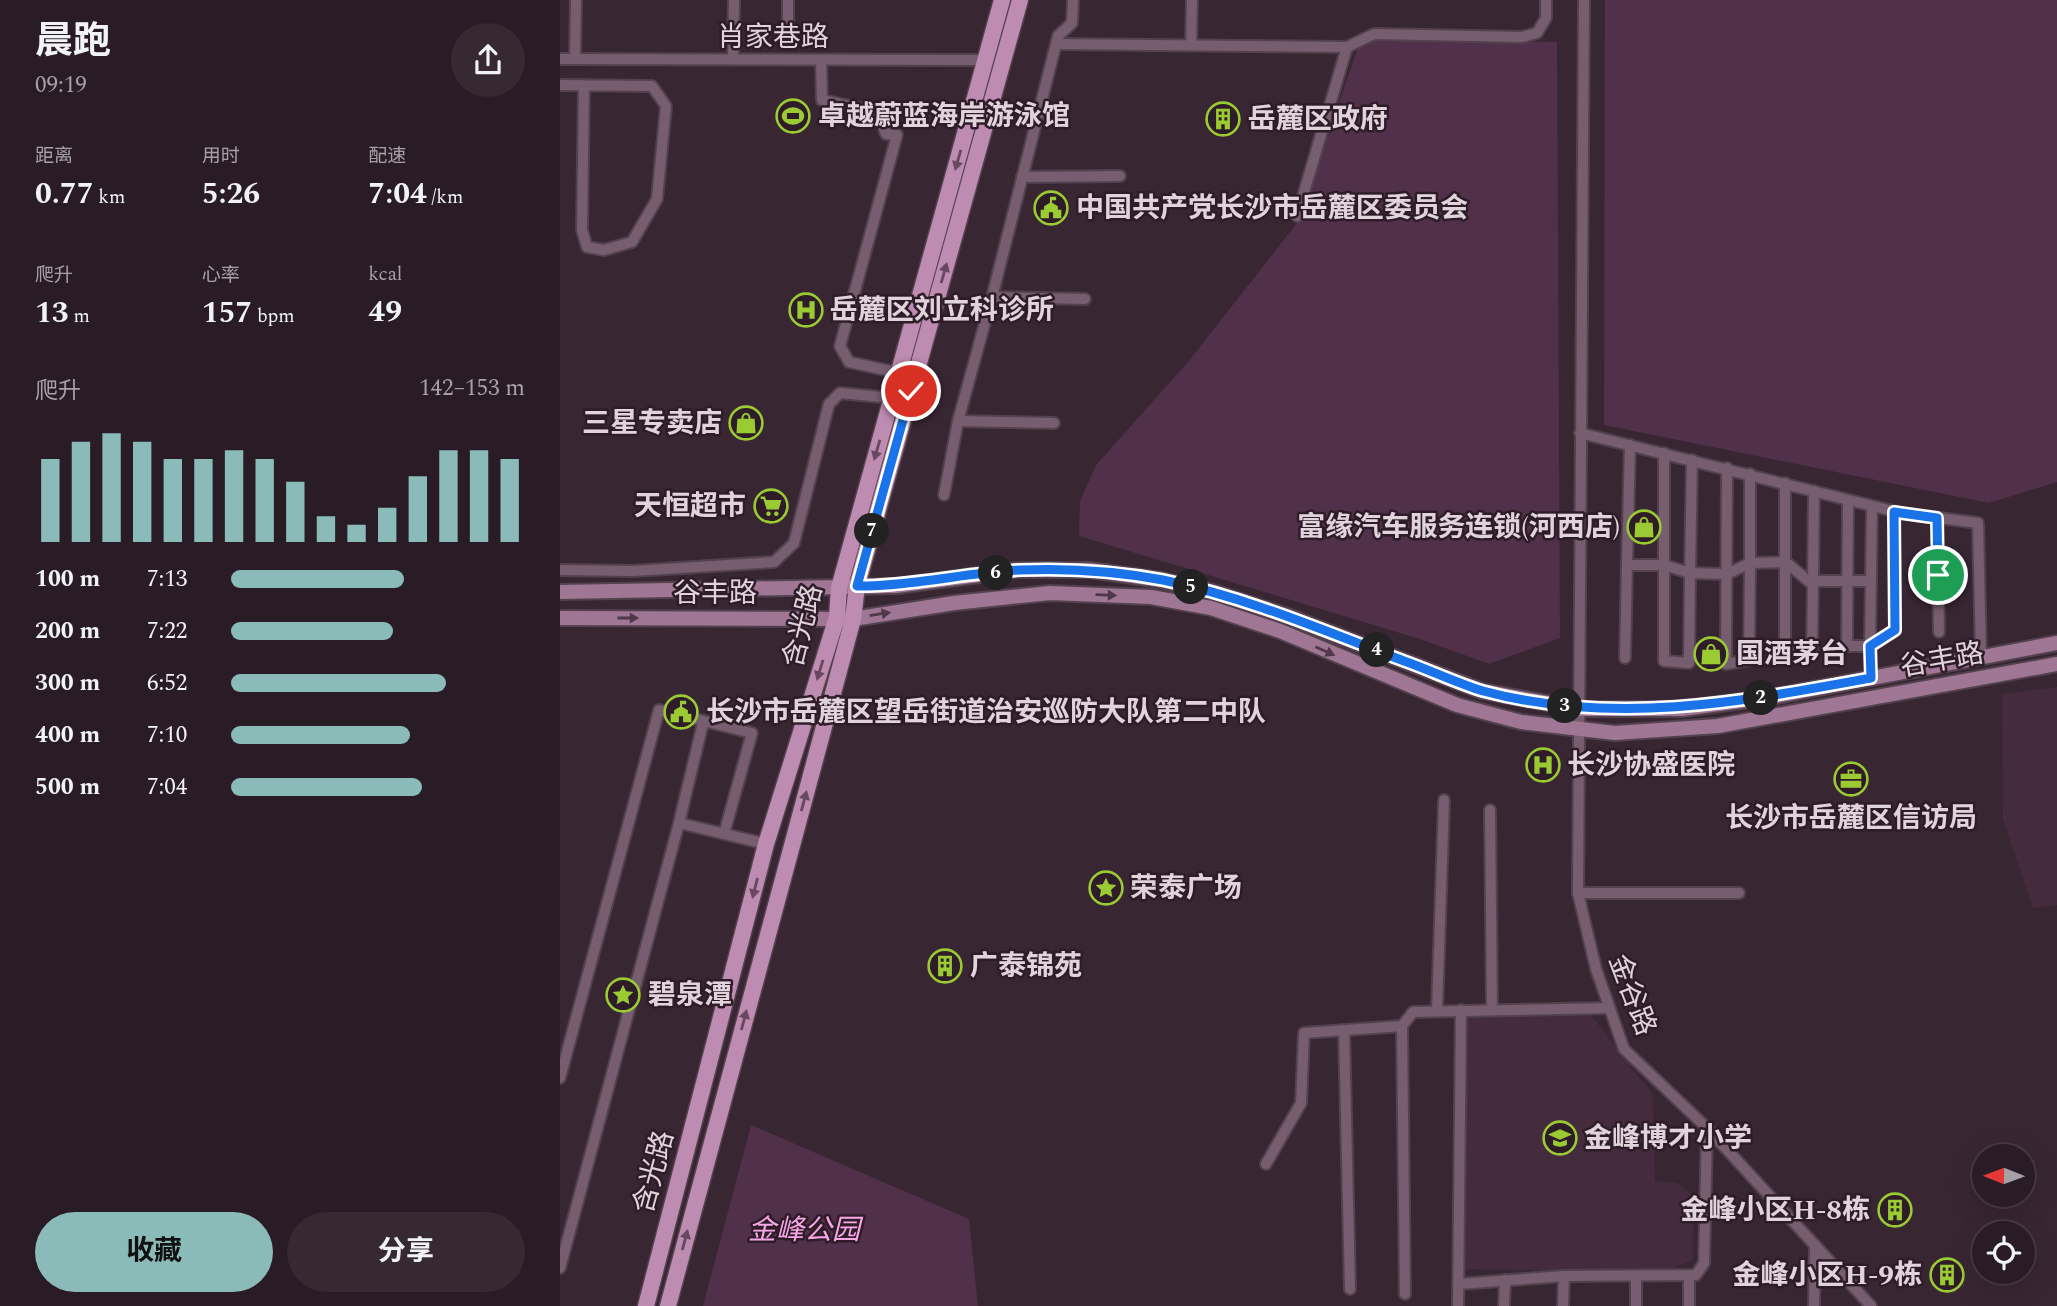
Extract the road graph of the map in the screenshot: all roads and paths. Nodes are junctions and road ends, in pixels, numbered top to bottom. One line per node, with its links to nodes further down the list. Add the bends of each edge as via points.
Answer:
1 (576, 0): 15 (street)
2 (734, 0): 16 (street)
3 (788, 0): 10 (street)
4 (1002, 0): 18 (main road, 含光路)
5 (1020, 0): 53 (main road, 含光路, one-way to 5)
6 (1073, 0): 11 (street, via 1072,23)
7 (1192, 0): 12 (street)
8 (1546, 0): 13 (street, via 1546,18 1537,33 1522,37 1374,34)
9 (1584, 0): 30 (street, 金谷路)
10 (788, 37)
11 (1056, 44): 12 (street); 21 (street)
12 (1191, 46): 13 (street)
13 (1347, 47): 23 (street)
14 (560, 59): 15 (street, 肖家巷路)
15 (575, 59): 16 (street, 肖家巷路)
16 (733, 59): 17 (street, 肖家巷路)
17 (821, 60): 18 (street, 肖家巷路); 26 (street, via 822,100 878,112 886,134 897,135 840,346 849,362)
18 (985, 60): 26 (main road, 含光路, one-way to 26)
19 (560, 85): 20 (street)
20 (583, 85): 20 (street, via 582,230 587,247 604,250 632,242 657,199 666,106 652,86)
21 (1023, 177): 22 (street); 24 (street)
22 (1120, 177)
23 (1297, 215)
24 (992, 296): 25 (street); 28 (street)
25 (1085, 299)
26 (899, 373): 27 (main road, 含光路)
27 (892, 398): 47 (street, via 840,393 829,404 794,543 774,562 633,571); 54 (main road, 含光路, one-way to 54)
28 (958, 421): 29 (street); 38 (street)
29 (1054, 423)
30 (1580, 433): 31 (street); 65 (street, 金谷路)
31 (1630, 445): 32 (street); 45 (street)
32 (1664, 453): 33 (street); 46 (street)
33 (1692, 460): 34 (street); 48 (street)
34 (1727, 468): 35 (street); 49 (street)
35 (1751, 474): 36 (street); 44 (street)
36 (1786, 483): 37 (street); 43 (street)
37 (1814, 491): 39 (street); 52 (street)
38 (944, 495)
39 (1847, 500): 40 (street); 51 (street)
40 (1872, 506): 41 (street); 50 (street)
41 (1894, 512): 42 (street); 60 (street, via 1895,630)
42 (1937, 518): 58 (street); 61 (street, via 1978,523)
43 (1786, 562): 44 (street); 52 (street); 52 (street, via 1785,656 1812,649)
44 (1750, 563): 49 (street); 49 (street, via 1749,660 1726,664)
45 (1627, 565): 46 (street); 62 (street)
46 (1664, 565): 48 (street); 48 (street, via 1664,661 1689,663)
47 (560, 570)
48 (1690, 573): 49 (street)
49 (1727, 574)
50 (1871, 581): 51 (street); 60 (street)
51 (1847, 582): 52 (street); 60 (street, via 1846,646)
52 (1813, 583)
53 (857, 586): 54 (street, 谷丰路); 57 (main road, 含光路); 65 (street, 谷丰路, via 896,586 1018,570 1090,570 1161,580 1287,617 1482,691)
54 (839, 588): 55 (street, 谷丰路); 57 (main road, 含光路)
55 (560, 592)
56 (560, 618): 57 (street, 谷丰路, one-way to 57)
57 (845, 618): 67 (street, 谷丰路, one-way to 67, via 1050,593 1151,597 1211,608 1280,631 1457,705 1521,722); 72 (main road, 含光路, one-way to 72); 94 (main road, 含光路, one-way to 57)
58 (1939, 632)
59 (2057, 643): 61 (street, 谷丰路)
60 (1870, 646): 64 (street)
61 (1981, 657): 64 (street, 谷丰路)
62 (1625, 658)
63 (2057, 664): 67 (street, 谷丰路, via 1718,726)
64 (1871, 678): 65 (street, 谷丰路, via 1682,709)
65 (1580, 709): 67 (street, 金谷路)
66 (704, 723): 70 (street); 71 (street, via 752,733); 81 (street, via 659,710)
67 (1581, 731): 73 (street, 金谷路)
68 (1444, 800): 78 (street)
69 (1490, 810): 77 (street)
70 (679, 823): 71 (street); 85 (street)
71 (724, 834): 72 (street)
72 (766, 844): 93 (main road, 含光路, one-way to 93)
73 (1578, 893): 74 (street); 75 (street, 金谷路)
74 (1740, 893)
75 (1609, 1008): 77 (street); 82 (street, 金谷路, via 1624,1049)
76 (1461, 1010): 77 (street); 78 (street); 90 (street)
77 (1492, 1010)
78 (1437, 1011): 79 (street, via 1413,1012)
79 (1402, 1026): 80 (street); 92 (street)
80 (1344, 1030): 83 (street, via 1304,1033 1300,1103); 91 (street)
81 (560, 1078)
82 (1707, 1129): 84 (street, 金谷路); 87 (street, via 1704,1263)
83 (1266, 1164)
84 (1815, 1245): 100 (street); 101 (street, 金谷路)
85 (560, 1268)
86 (1564, 1276): 88 (street); 89 (street); 97 (street)
87 (1689, 1277): 88 (street); 99 (street)
88 (1636, 1278): 98 (street)
89 (1505, 1280): 90 (street); 96 (street)
90 (1458, 1284): 95 (street)
91 (1350, 1289)
92 (1405, 1294)
93 (643, 1304)
94 (668, 1306)
95 (1458, 1306)
96 (1504, 1306)
97 (1563, 1306)
98 (1636, 1306)
99 (1689, 1306)
100 (1814, 1306)
101 (1871, 1306)

